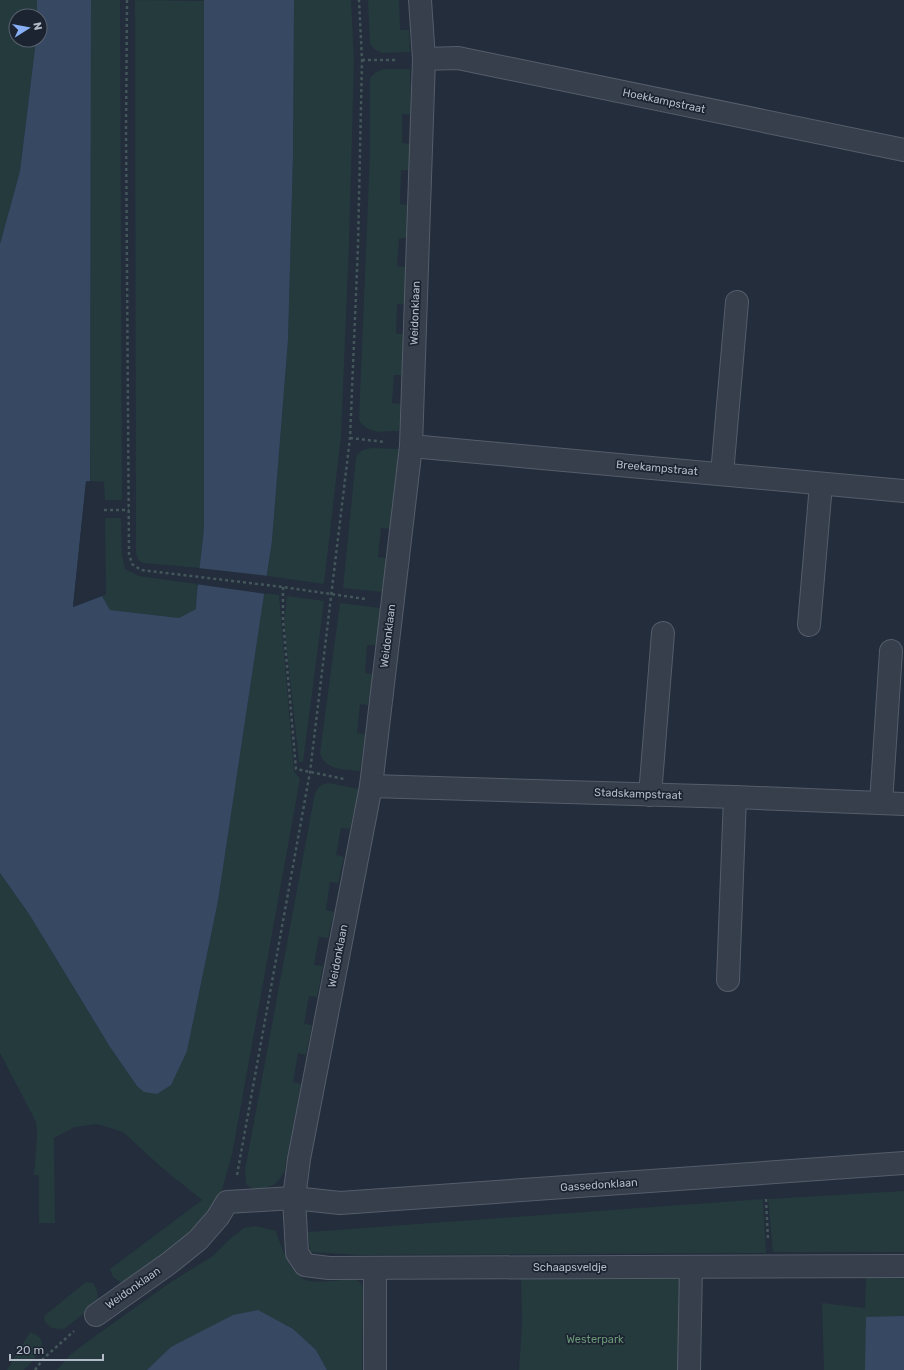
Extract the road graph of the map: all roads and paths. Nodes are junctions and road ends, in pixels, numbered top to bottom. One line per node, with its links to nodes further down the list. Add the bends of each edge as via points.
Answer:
1 (127, 0): 14 (path)
2 (359, 0): 5 (path)
3 (420, 0): 4 (street, Weidonklaan)
4 (424, 59): 5 (path); 6 (street, Hoekkampstraat, via 458,58); 9 (street, Weidonklaan)
5 (362, 60): 8 (path)
6 (904, 150)
7 (737, 302): 10 (street)
8 (350, 438): 9 (path); 16 (path)
9 (411, 446): 10 (street, Breekampstraat); 17 (street, Weidonklaan)
10 (722, 474): 11 (street, Breekampstraat)
11 (821, 484): 12 (street, Breekampstraat); 18 (street)
12 (904, 491)
13 (104, 510): 14 (path)
14 (129, 510): 15 (path, via 129,554 132,564 141,570)
15 (282, 586): 16 (path); 21 (path, via 296,769)
16 (331, 595): 17 (path); 21 (path)
17 (392, 603): 22 (street, Weidonklaan)
18 (809, 625)
19 (663, 633): 23 (street)
20 (891, 651): 25 (street)
21 (310, 772): 22 (path); 31 (path, via 238,1173)
22 (371, 786): 23 (street, Stadskampstraat); 30 (street, Weidonklaan, via 299,1159)
23 (650, 795): 24 (street, Stadskampstraat)
24 (735, 797): 25 (street, Stadskampstraat); 27 (street)
25 (881, 803): 26 (street, Stadskampstraat)
26 (904, 804)
27 (728, 980)
28 (904, 1163): 29 (street, Gassedonklaan)
29 (764, 1173): 30 (street, Gassedonklaan, via 340,1203); 34 (path)
30 (294, 1198): 31 (street); 35 (street, Schaapsveldje, via 297,1253 306,1265)
31 (227, 1202): 36 (street, Weidonklaan, via 198,1240)
32 (904, 1266): 34 (street, Schaapsveldje)
33 (691, 1267): 34 (street, Schaapsveldje); 35 (street, Schaapsveldje); 39 (street)
34 (769, 1267)
35 (375, 1268): 38 (street)
36 (96, 1314): 37 (path, Weidonklaan, via 68,1335)
37 (35, 1370)
38 (375, 1370)
39 (689, 1370)

